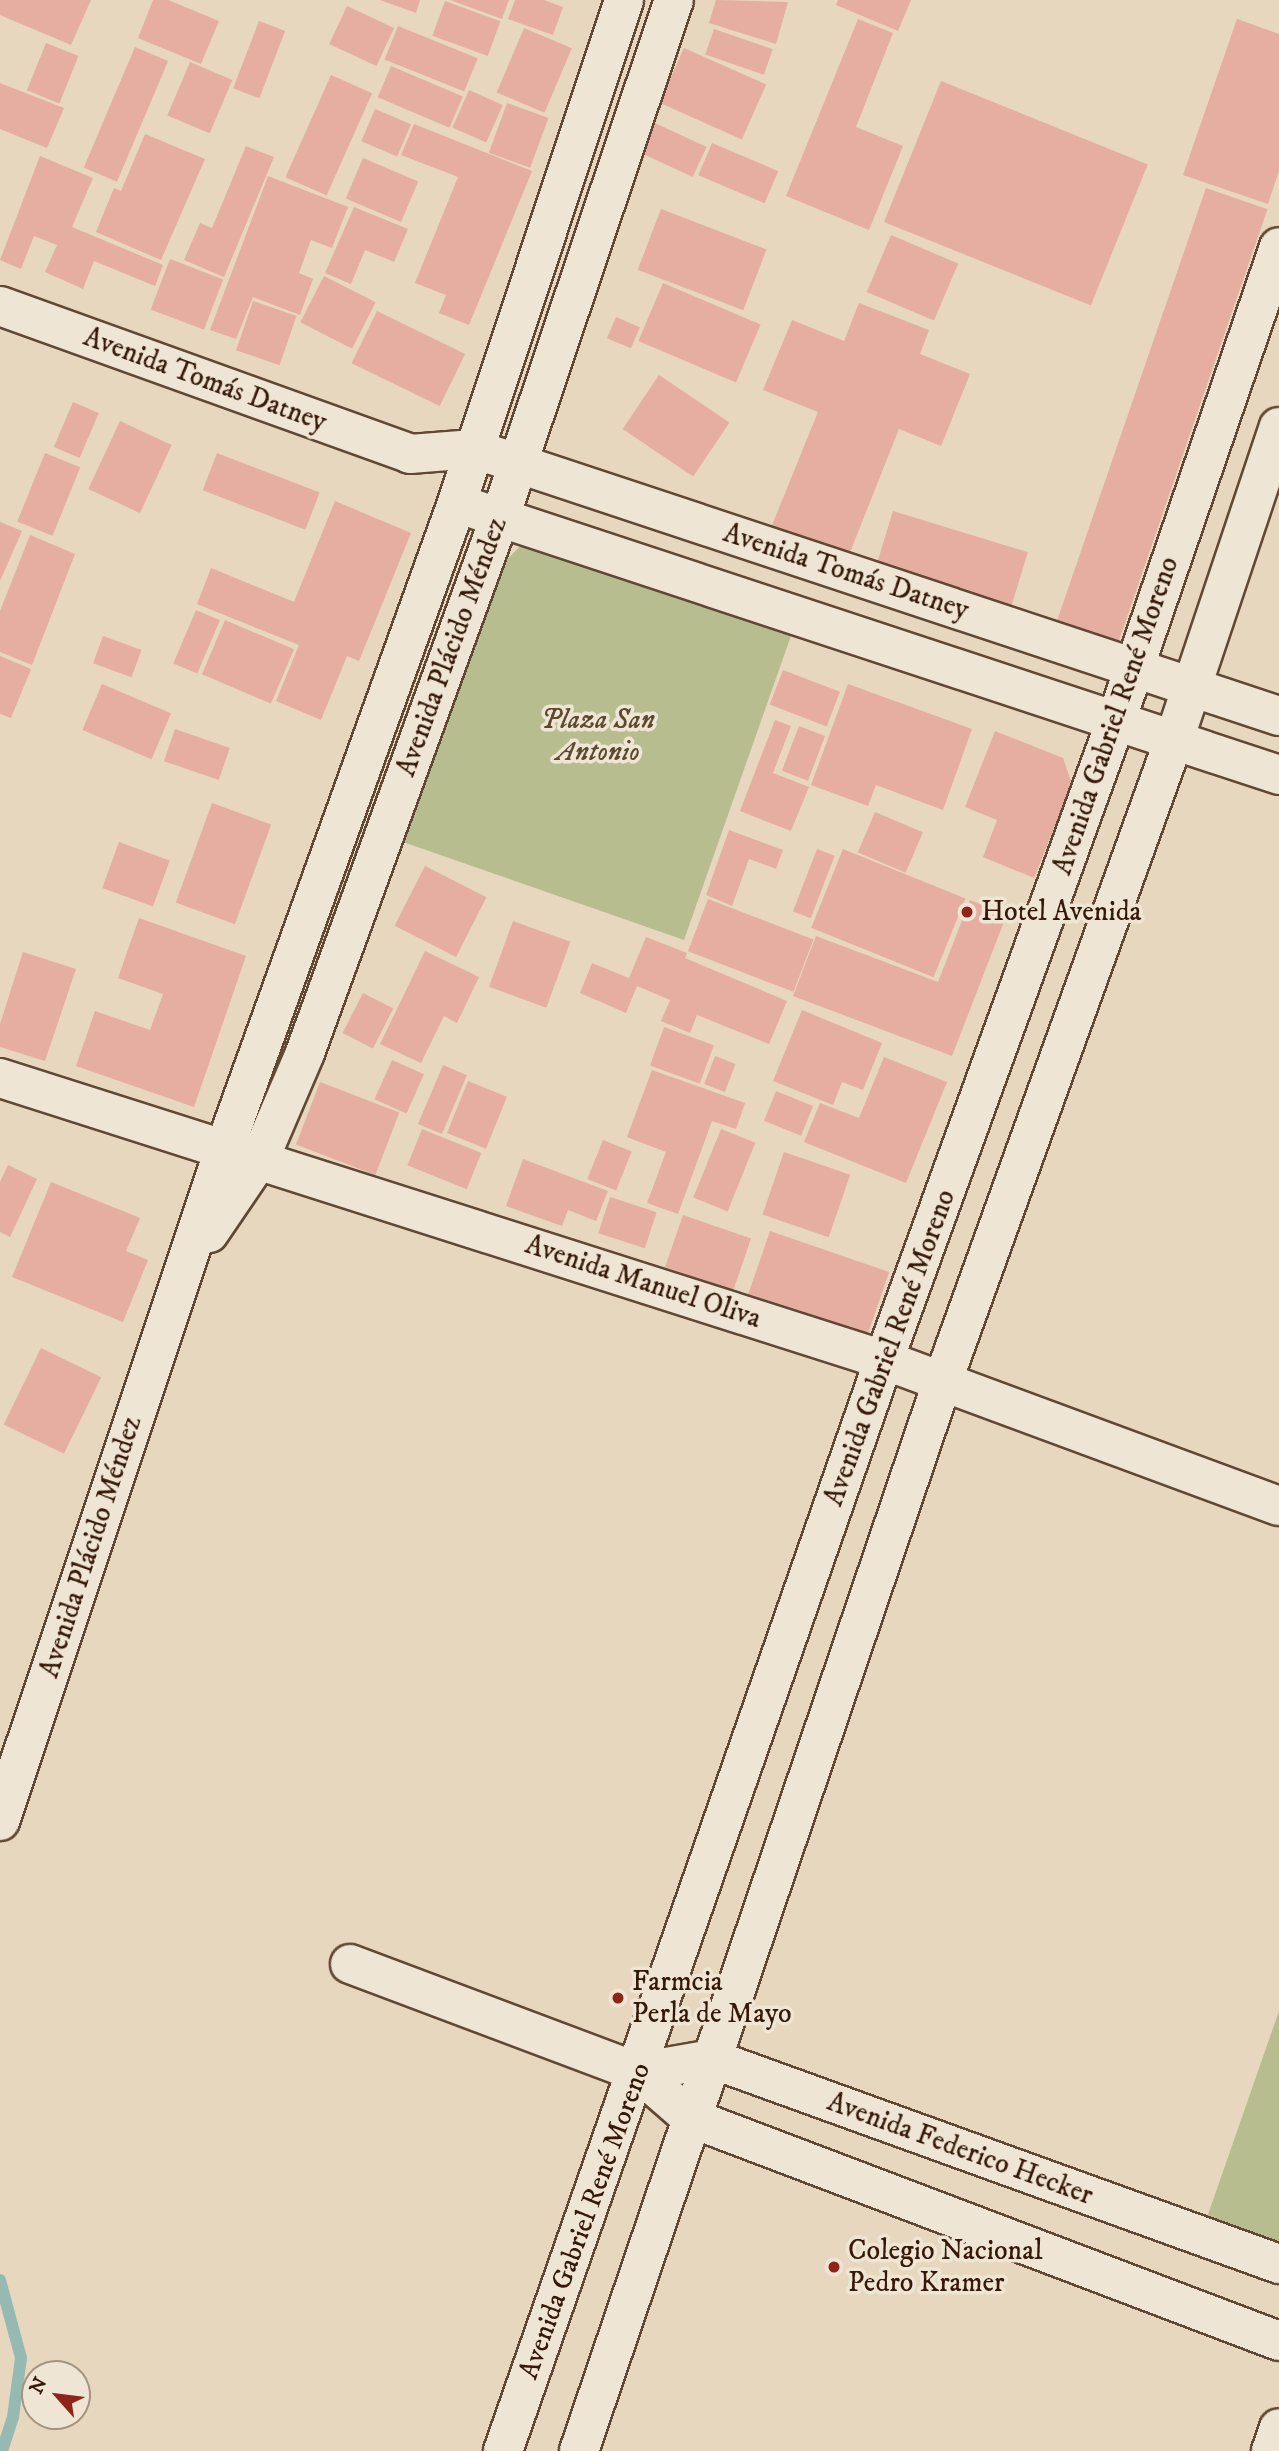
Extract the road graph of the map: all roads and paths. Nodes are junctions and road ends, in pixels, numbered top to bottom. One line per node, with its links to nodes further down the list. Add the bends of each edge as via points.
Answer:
1 (624, 0): 6 (street, Avenida Plácido Méndez)
2 (674, 0): 8 (street, Avenida Plácido Méndez)
3 (1279, 247): 11 (street, Avenida Gabriel René Moreno)
4 (0, 306): 7 (street, Avenida Tomás Datney)
5 (1279, 427): 12 (street)
6 (474, 449): 7 (street, Avenida Tomás Datney); 8 (street, Avenida Tomás Datney); 9 (street, Avenida Plácido Méndez)
7 (410, 454): 9 (street, Avenida Tomás Datney)
8 (517, 463): 10 (street, Avenida Plácido Méndez); 11 (street, Avenida Tomás Datney)
9 (457, 503): 10 (street, Avenida Tomás Datney); 18 (street, Avenida Plácido Méndez)
10 (500, 517): 14 (street, Avenida Tomás Datney); 18 (street, Avenida Plácido Méndez, via 305,1053)
11 (1134, 668): 12 (street, Avenida Tomás Datney); 14 (street, Avenida Gabriel René Moreno)
12 (1191, 687): 13 (street, Avenida Tomás Datney); 15 (street)
13 (1279, 716)
14 (1116, 721): 15 (street, Avenida Tomás Datney); 19 (street, Avenida Gabriel René Moreno)
15 (1174, 740): 16 (street); 20 (street)
16 (1279, 775)
17 (0, 1078): 18 (street, Avenida Manuel Oliva)
18 (242, 1152): 19 (street, Avenida Manuel Oliva); 22 (street, Avenida Plácido Méndez, via 182,1272)
19 (884, 1360): 20 (street, Avenida Manuel Oliva); 25 (street, Avenida Gabriel René Moreno)
20 (942, 1383): 21 (street, Avenida Manuel Oliva); 24 (street)
21 (1279, 1506)
22 (0, 1821)
23 (350, 1964): 25 (street)
24 (712, 2059): 25 (street, Avenida Federico Hecker); 26 (street); 27 (street, Avenida Federico Hecker)
25 (638, 2072): 26 (street); 30 (street, Avenida Gabriel René Moreno)
26 (691, 2118): 28 (street); 31 (street)
27 (1279, 2264)
28 (1279, 2341)
29 (1279, 2428): 32 (street)
30 (503, 2451)
31 (579, 2451)
32 (1271, 2451)

